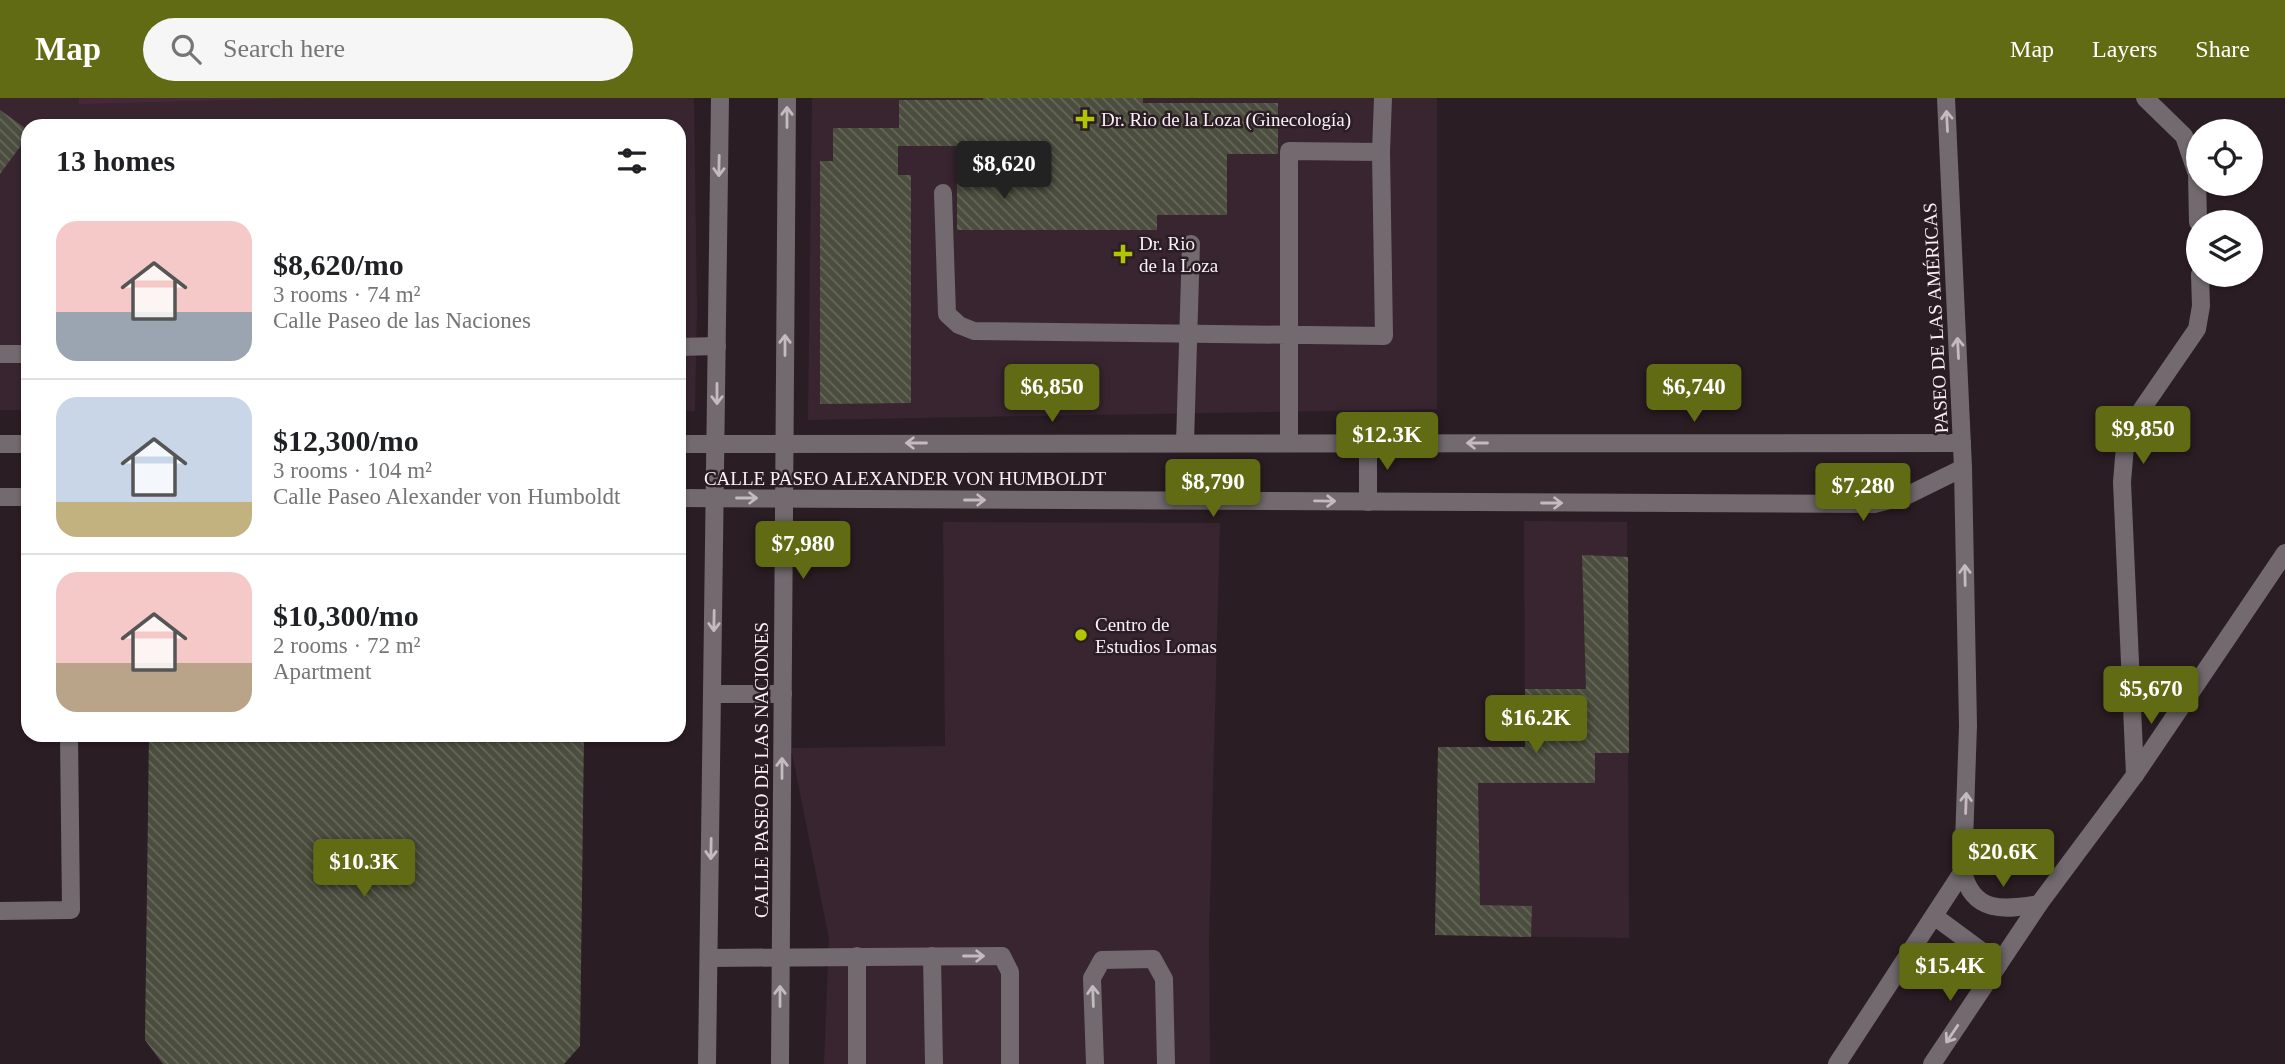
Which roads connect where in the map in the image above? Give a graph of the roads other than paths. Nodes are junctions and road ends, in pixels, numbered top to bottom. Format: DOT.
graph roads {
  1 [pos="720,98"];
  2 [pos="787,98"];
  3 [pos="1383,98"];
  4 [pos="1946,98"];
  5 [pos="2145,98"];
  6 [pos="1381,152"];
  7 [pos="943,193"];
  8 [pos="2198,210"];
  9 [pos="1191,244"];
  10 [pos="2200,287"];
  11 [pos="1187,334"];
  12 [pos="1288,335"];
  13 [pos="717,346"];
  14 [pos="686,347"];
  15 [pos="0,354"];
  16 [pos="21,354"];
  17 [pos="717,443"];
  18 [pos="784,443"];
  19 [pos="1185,443"];
  20 [pos="1289,443"];
  21 [pos="1368,443"];
  22 [pos="1962,443"];
  23 [pos="0,444"];
  24 [pos="21,444"];
  25 [pos="686,444"];
  26 [pos="1963,468"];
  27 [pos="0,497"];
  28 [pos="21,497"];
  29 [pos="686,498"];
  30 [pos="716,498"];
  31 [pos="785,498"];
  32 [pos="1368,502"];
  33 [pos="2285,553"];
  34 [pos="713,694"];
  35 [pos="783,695"];
  36 [pos="69,742"];
  37 [pos="2135,775"];
  38 [pos="1963,871"];
  39 [pos="2039,904"];
  40 [pos="0,911"];
  41 [pos="1934,916"];
  42 [pos="780,956"];
  43 [pos="857,956"];
  44 [pos="932,956"];
  45 [pos="709,958"];
  46 [pos="1999,964"];
  47 [pos="707,1064"];
  48 [pos="780,1064"];
  49 [pos="857,1064"];
  50 [pos="934,1064"];
  51 [pos="1010,1064"];
  52 [pos="1095,1064"];
  53 [pos="1166,1064"];
  54 [pos="1838,1064"];
  55 [pos="1932,1064"];
  1 -- 13 [label="street, one-way"];
  18 -- 2 [label="street, CALLE PASEO DE LAS NACIONES, one-way"];
  3 -- 6 [label="street"];
  22 -- 4 [label="street, PASEO DE LAS AMÉRICAS, one-way"];
  5 -- 8 [label="street"];
  6 -- 12 [label="street"];
  6 -- 12 [label="street"];
  7 -- 11 [label="street"];
  9 -- 11 [label="street"];
  10 -- 37 [label="street"];
  11 -- 12 [label="street"];
  11 -- 19 [label="street"];
  12 -- 20 [label="street"];
  13 -- 14 [label="street"];
  13 -- 17 [label="street, one-way"];
  15 -- 16 [label="street"];
  17 -- 18 [label="street, CALLE PASEO ALEXANDER VON HUMBOLDT"];
  17 -- 25 [label="street, CALLE PASEO ALEXANDER VON HUMBOLDT"];
  17 -- 30 [label="street"];
  19 -- 18 [label="street, CALLE PASEO ALEXANDER VON HUMBOLDT, one-way"];
  18 -- 31 [label="street, CALLE PASEO DE LAS NACIONES"];
  19 -- 20 [label="street, CALLE PASEO ALEXANDER VON HUMBOLDT"];
  20 -- 21 [label="street, CALLE PASEO ALEXANDER VON HUMBOLDT"];
  22 -- 21 [label="street, CALLE PASEO ALEXANDER VON HUMBOLDT, one-way"];
  21 -- 32 [label="street"];
  22 -- 26 [label="street, PASEO DE LAS AMÉRICAS"];
  23 -- 24 [label="street"];
  32 -- 26 [label="street, CALLE PASEO ALEXANDER VON HUMBOLDT, one-way"];
  38 -- 26 [label="street, PASEO DE LAS AMÉRICAS, one-way"];
  27 -- 28 [label="street"];
  29 -- 30 [label="street, CALLE PASEO ALEXANDER VON HUMBOLDT"];
  30 -- 31 [label="street, CALLE PASEO ALEXANDER VON HUMBOLDT, one-way"];
  30 -- 34 [label="street, one-way"];
  31 -- 32 [label="street, CALLE PASEO ALEXANDER VON HUMBOLDT, one-way"];
  31 -- 35 [label="street, CALLE PASEO DE LAS NACIONES"];
  33 -- 37 [label="street"];
  34 -- 35 [label="street"];
  34 -- 45 [label="street, one-way"];
  42 -- 35 [label="street, CALLE PASEO DE LAS NACIONES, one-way"];
  36 -- 40 [label="street"];
  37 -- 39 [label="street"];
  38 -- 39 [label="street"];
  38 -- 41 [label="street"];
  39 -- 46 [label="street"];
  41 -- 46 [label="street"];
  41 -- 54 [label="street"];
  42 -- 43 [label="street"];
  42 -- 45 [label="street"];
  48 -- 42 [label="street, CALLE PASEO DE LAS NACIONES, one-way"];
  43 -- 44 [label="street"];
  43 -- 49 [label="street"];
  44 -- 50 [label="street"];
  44 -- 51 [label="street, one-way"];
  45 -- 47 [label="street"];
  46 -- 55 [label="street, one-way"];
  52 -- 53 [label="street, one-way"];
}
